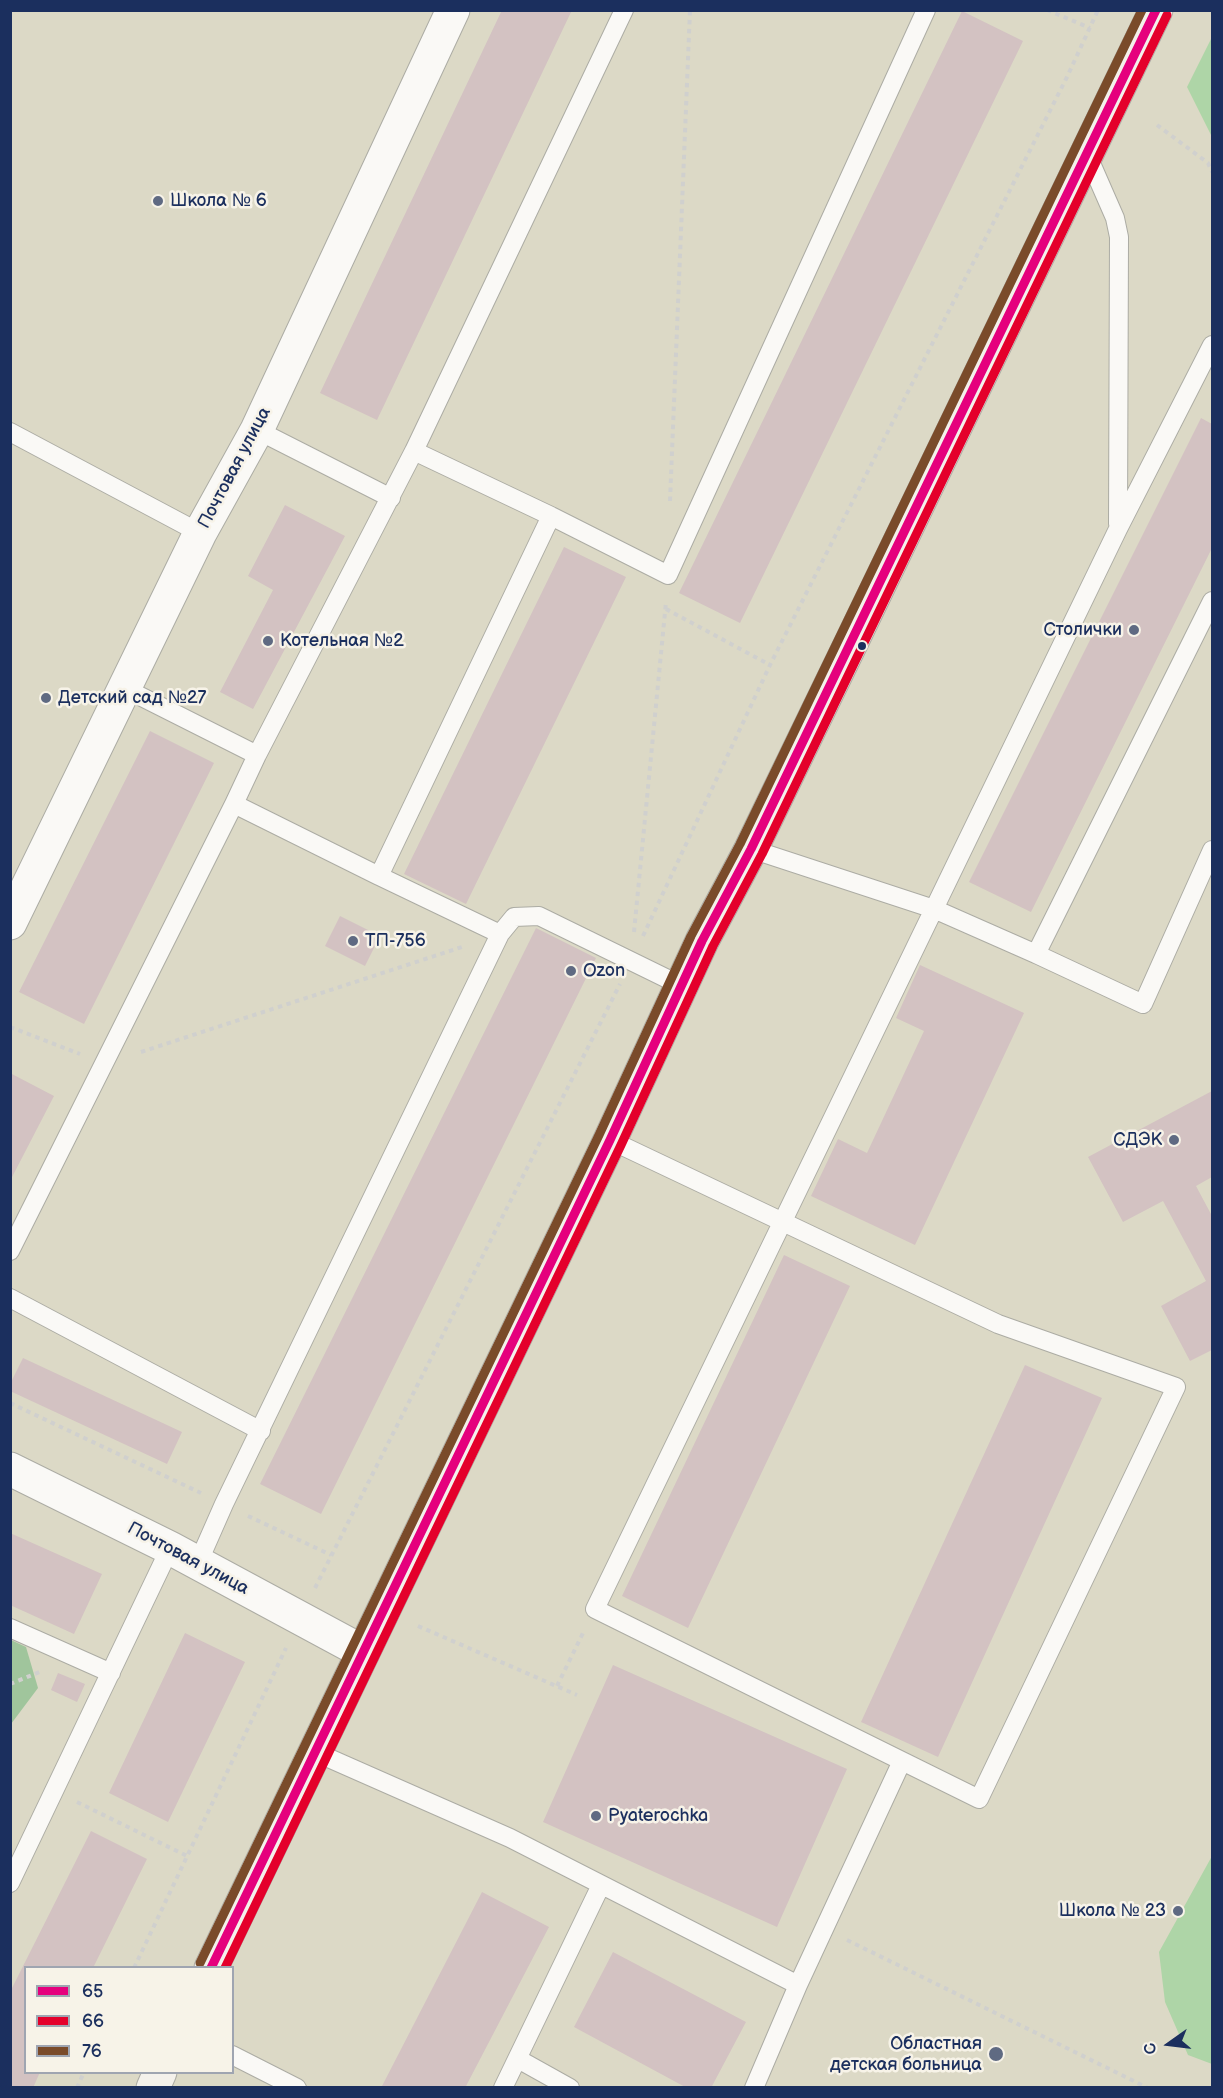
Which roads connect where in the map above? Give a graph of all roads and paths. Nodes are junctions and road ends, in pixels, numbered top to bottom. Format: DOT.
graph roads {
  1 [pos="453,10"];
  2 [pos="624,10"];
  3 [pos="690,10"];
  4 [pos="926,10"];
  5 [pos="1047,10"];
  6 [pos="1098,10"];
  7 [pos="1156,10"];
  8 [pos="1090,28"];
  9 [pos="1157,125"];
  10 [pos="1087,154"];
  11 [pos="1210,163"];
  12 [pos="1212,172"];
  13 [pos="1212,345"];
  14 [pos="257,430"];
  15 [pos="10,432"];
  16 [pos="414,451"];
  17 [pos="391,498"];
  18 [pos="670,504"];
  19 [pos="551,516"];
  20 [pos="1118,529"];
  21 [pos="200,533"];
  22 [pos="668,575"];
  23 [pos="1212,601"];
  24 [pos="666,609"];
  25 [pos="770,664"];
  26 [pos="124,688"];
  27 [pos="257,755"];
  28 [pos="234,804"];
  29 [pos="751,849"];
  30 [pos="1212,850"];
  31 [pos="379,876"];
  32 [pos="934,909"];
  33 [pos="10,923"];
  34 [pos="500,934"];
  35 [pos="1036,954"];
  36 [pos="631,961"];
  37 [pos="682,986"];
  38 [pos="10,1027"];
  39 [pos="104,1064"];
  40 [pos="610,1140"];
  41 [pos="782,1222"];
  42 [pos="10,1251"];
  43 [pos="10,1298"];
  44 [pos="10,1403"];
  45 [pos="261,1431"];
  46 [pos="10,1469"];
  47 [pos="224,1504"];
  48 [pos="332,1555"];
  49 [pos="184,1556"];
  50 [pos="595,1609"];
  51 [pos="300,1618"];
  52 [pos="418,1626"];
  53 [pos="10,1628"];
  54 [pos="363,1652"];
  55 [pos="111,1673"];
  56 [pos="557,1686"];
  57 [pos="577,1695"];
  58 [pos="315,1752"];
  59 [pos="902,1761"];
  60 [pos="54,1791"];
  61 [pos="187,1856"];
  62 [pos="10,1883"];
  63 [pos="601,1885"];
  64 [pos="825,1929"];
  65 [pos="135,1966"];
  66 [pos="212,1966"];
  67 [pos="798,1984"];
  68 [pos="234,2056"];
  69 [pos="518,2059"];
  70 [pos="84,2074"];
  71 [pos="160,2074"];
  72 [pos="77,2088"];
  73 [pos="153,2088"];
  74 [pos="297,2088"];
  75 [pos="503,2088"];
  76 [pos="570,2088"];
  77 [pos="754,2088"];
  78 [pos="1148,2088"];
  1 -- 14 [label="street, Почтовая улица"];
  2 -- 16 [label="lane"];
  3 -- 18 [label="path"];
  4 -- 22 [label="lane"];
  5 -- 8 [label="path"];
  6 -- 8 [label="path"];
  7 -- 10 [label="main road"];
  8 -- 25 [label="path"];
  9 -- 11 [label="path"];
  10 -- 20 [label="lane"];
  10 -- 29 [label="main road"];
  11 -- 12 [label="path"];
  13 -- 20 [label="lane"];
  14 -- 17 [label="lane"];
  14 -- 21 [label="street, Почтовая улица"];
  15 -- 21 [label="lane"];
  16 -- 17 [label="lane"];
  16 -- 19 [label="lane"];
  17 -- 27 [label="lane"];
  19 -- 22 [label="lane"];
  19 -- 31 [label="lane"];
  20 -- 32 [label="lane"];
  21 -- 26 [label="street, Почтовая улица"];
  22 -- 24 [label="path"];
  23 -- 35 [label="lane"];
  24 -- 25 [label="path"];
  24 -- 36 [label="path"];
  25 -- 36 [label="path"];
  26 -- 27 [label="lane"];
  26 -- 33 [label="street, Почтовая улица"];
  27 -- 28 [label="lane"];
  28 -- 31 [label="lane"];
  28 -- 39 [label="lane"];
  29 -- 32 [label="lane"];
  29 -- 37 [label="main road"];
  30 -- 35 [label="lane"];
  31 -- 34 [label="lane"];
  32 -- 35 [label="lane"];
  32 -- 41 [label="lane"];
  34 -- 36 [label="lane"];
  34 -- 39 [label="path"];
  34 -- 45 [label="lane"];
  36 -- 37 [label="lane"];
  36 -- 48 [label="path"];
  37 -- 40 [label="main road"];
  38 -- 39 [label="path"];
  39 -- 42 [label="lane"];
  40 -- 41 [label="lane"];
  40 -- 54 [label="main road"];
  41 -- 50 [label="lane"];
  41 -- 59 [label="lane"];
  43 -- 45 [label="lane"];
  44 -- 47 [label="path"];
  45 -- 47 [label="lane"];
  46 -- 49 [label="street, Почтовая улица"];
  47 -- 48 [label="path"];
  47 -- 49 [label="lane"];
  48 -- 51 [label="path"];
  49 -- 51 [label="street, Почтовая улица"];
  49 -- 55 [label="lane"];
  50 -- 56 [label="path"];
  50 -- 59 [label="lane"];
  51 -- 54 [label="street, Почтовая улица"];
  51 -- 61 [label="path"];
  52 -- 56 [label="path"];
  53 -- 55 [label="lane"];
  54 -- 58 [label="main road"];
  55 -- 60 [label="lane"];
  56 -- 57 [label="path"];
  58 -- 63 [label="lane"];
  58 -- 66 [label="main road"];
  59 -- 64 [label="lane"];
  60 -- 61 [label="path"];
  60 -- 62 [label="lane"];
  61 -- 65 [label="path"];
  63 -- 67 [label="lane"];
  63 -- 69 [label="lane"];
  64 -- 67 [label="lane"];
  64 -- 78 [label="path"];
  67 -- 77 [label="lane"];
  68 -- 74 [label="lane"];
  69 -- 75 [label="lane"];
  69 -- 76 [label="lane"];
  70 -- 72 [label="path"];
  71 -- 73 [label="main road"];
}
